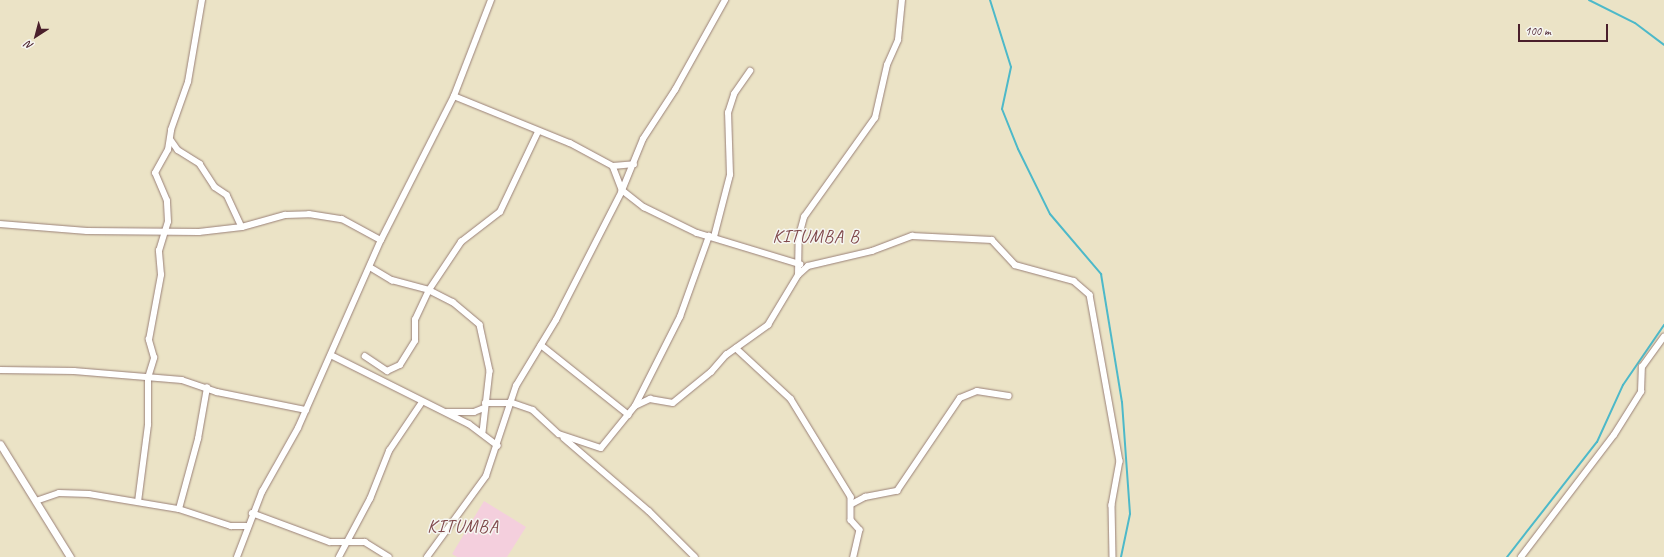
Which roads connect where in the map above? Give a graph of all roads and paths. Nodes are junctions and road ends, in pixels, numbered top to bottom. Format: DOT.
graph roads {
  1 [pos="202,0"];
  2 [pos="491,0"];
  3 [pos="725,0"];
  4 [pos="902,0"];
  5 [pos="750,71"];
  6 [pos="454,96"];
  7 [pos="538,132"];
  8 [pos="171,140"];
  9 [pos="634,164"];
  10 [pos="614,166"];
  11 [pos="622,190"];
  12 [pos="0,224"];
  13 [pos="242,228"];
  14 [pos="166,232"];
  15 [pos="712,236"];
  16 [pos="381,240"];
  17 [pos="799,264"];
  18 [pos="808,266"];
  19 [pos="370,267"];
  20 [pos="798,275"];
  21 [pos="429,290"];
  22 [pos="1664,338"];
  23 [pos="541,345"];
  24 [pos="736,348"];
  25 [pos="333,356"];
  26 [pos="365,356"];
  27 [pos="0,370"];
  28 [pos="148,378"];
  29 [pos="207,388"];
  30 [pos="1009,396"];
  31 [pos="422,402"];
  32 [pos="510,403"];
  33 [pos="484,405"];
  34 [pos="635,406"];
  35 [pos="306,410"];
  36 [pos="442,411"];
  37 [pos="629,416"];
  38 [pos="483,432"];
  39 [pos="559,434"];
  40 [pos="0,444"];
  41 [pos="498,446"];
  42 [pos="36,502"];
  43 [pos="138,502"];
  44 [pos="852,504"];
  45 [pos="179,509"];
  46 [pos="252,513"];
  47 [pos="246,526"];
  48 [pos="348,542"];
  49 [pos="70,557"];
  50 [pos="237,557"];
  51 [pos="340,557"];
  52 [pos="389,557"];
  53 [pos="427,557"];
  54 [pos="695,557"];
  55 [pos="854,557"];
  56 [pos="1113,557"];
  57 [pos="1521,557"];
  1 -- 8 [label="street"];
  2 -- 6 [label="street"];
  3 -- 9 [label="street"];
  4 -- 17 [label="street"];
  5 -- 15 [label="street"];
  6 -- 7 [label="street"];
  6 -- 16 [label="street"];
  7 -- 10 [label="street"];
  7 -- 21 [label="street"];
  8 -- 13 [label="street"];
  8 -- 14 [label="street"];
  9 -- 10 [label="street"];
  9 -- 11 [label="street"];
  10 -- 11 [label="street"];
  11 -- 15 [label="street"];
  11 -- 23 [label="street"];
  12 -- 14 [label="street"];
  13 -- 14 [label="street"];
  13 -- 16 [label="street"];
  14 -- 28 [label="street"];
  15 -- 17 [label="street"];
  15 -- 34 [label="street"];
  16 -- 19 [label="street"];
  17 -- 18 [label="street"];
  17 -- 20 [label="street"];
  18 -- 20 [label="street"];
  18 -- 56 [label="street"];
  19 -- 21 [label="street"];
  19 -- 25 [label="street"];
  20 -- 24 [label="street"];
  21 -- 26 [label="street"];
  21 -- 33 [label="street"];
  22 -- 57 [label="street"];
  23 -- 32 [label="street"];
  23 -- 37 [label="street"];
  24 -- 34 [label="street"];
  24 -- 44 [label="street"];
  25 -- 31 [label="street"];
  25 -- 35 [label="street"];
  27 -- 28 [label="street"];
  28 -- 29 [label="street"];
  28 -- 43 [label="street"];
  29 -- 35 [label="street"];
  29 -- 45 [label="street"];
  30 -- 44 [label="street"];
  31 -- 36 [label="street"];
  31 -- 48 [label="street"];
  32 -- 33 [label="street"];
  32 -- 39 [label="street"];
  32 -- 41 [label="street"];
  33 -- 36 [label="street"];
  33 -- 38 [label="street"];
  34 -- 37 [label="street"];
  35 -- 46 [label="street"];
  36 -- 38 [label="street"];
  37 -- 39 [label="street"];
  38 -- 41 [label="street"];
  39 -- 54 [label="street"];
  40 -- 42 [label="street"];
  41 -- 53 [label="street"];
  42 -- 43 [label="street"];
  42 -- 49 [label="street"];
  43 -- 45 [label="street"];
  44 -- 55 [label="street"];
  45 -- 47 [label="street"];
  46 -- 47 [label="street"];
  46 -- 48 [label="street"];
  47 -- 50 [label="street"];
  48 -- 51 [label="street"];
  48 -- 52 [label="street"];
}
